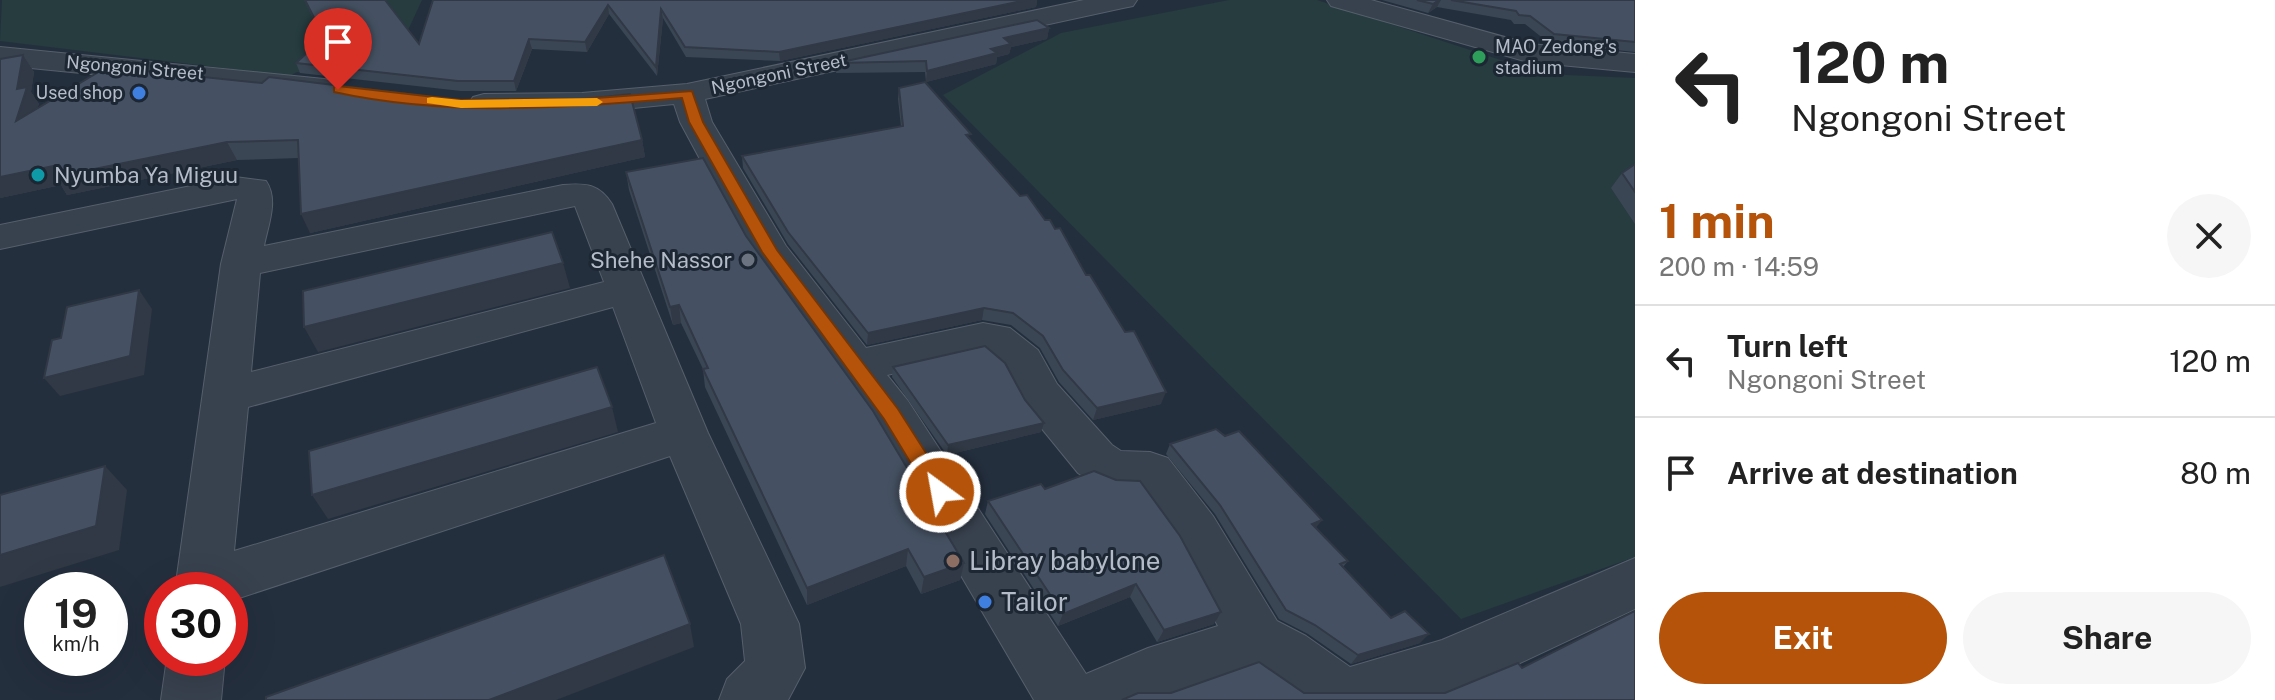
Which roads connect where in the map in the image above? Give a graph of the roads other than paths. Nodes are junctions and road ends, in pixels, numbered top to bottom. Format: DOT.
graph roads {
  1 [pos="1123,0"];
  2 [pos="1341,0"];
  3 [pos="0,56"];
  4 [pos="1635,63"];
  5 [pos="353,91"];
  6 [pos="687,93"];
  7 [pos="461,104"];
  8 [pos="0,237"];
  9 [pos="241,264"];
  10 [pos="629,289"];
  11 [pos="856,366"];
  12 [pos="225,396"];
  13 [pos="684,433"];
  14 [pos="205,572"];
  15 [pos="248,573"];
  16 [pos="1635,582"];
  17 [pos="1256,640"];
  18 [pos="194,676"];
  19 [pos="191,700"];
  20 [pos="749,700"];
  21 [pos="1068,700"];
  22 [pos="1095,700"];
  1 -- 6 [label="street, Ngongoni Street"];
  2 -- 4 [label="street"];
  3 -- 5 [label="street, Ngongoni Street"];
  6 -- 7 [label="street, Ngongoni Street"];
  6 -- 11 [label="street"];
  8 -- 9 [label="street"];
  9 -- 10 [label="street"];
  9 -- 12 [label="street"];
  10 -- 12 [label="street"];
  10 -- 13 [label="street"];
  11 -- 17 [label="street"];
  11 -- 21 [label="street"];
  12 -- 14 [label="street"];
  13 -- 15 [label="street"];
  13 -- 20 [label="street"];
  16 -- 17 [label="street"];
  17 -- 22 [label="street"];
  18 -- 19 [label="street"];
}
